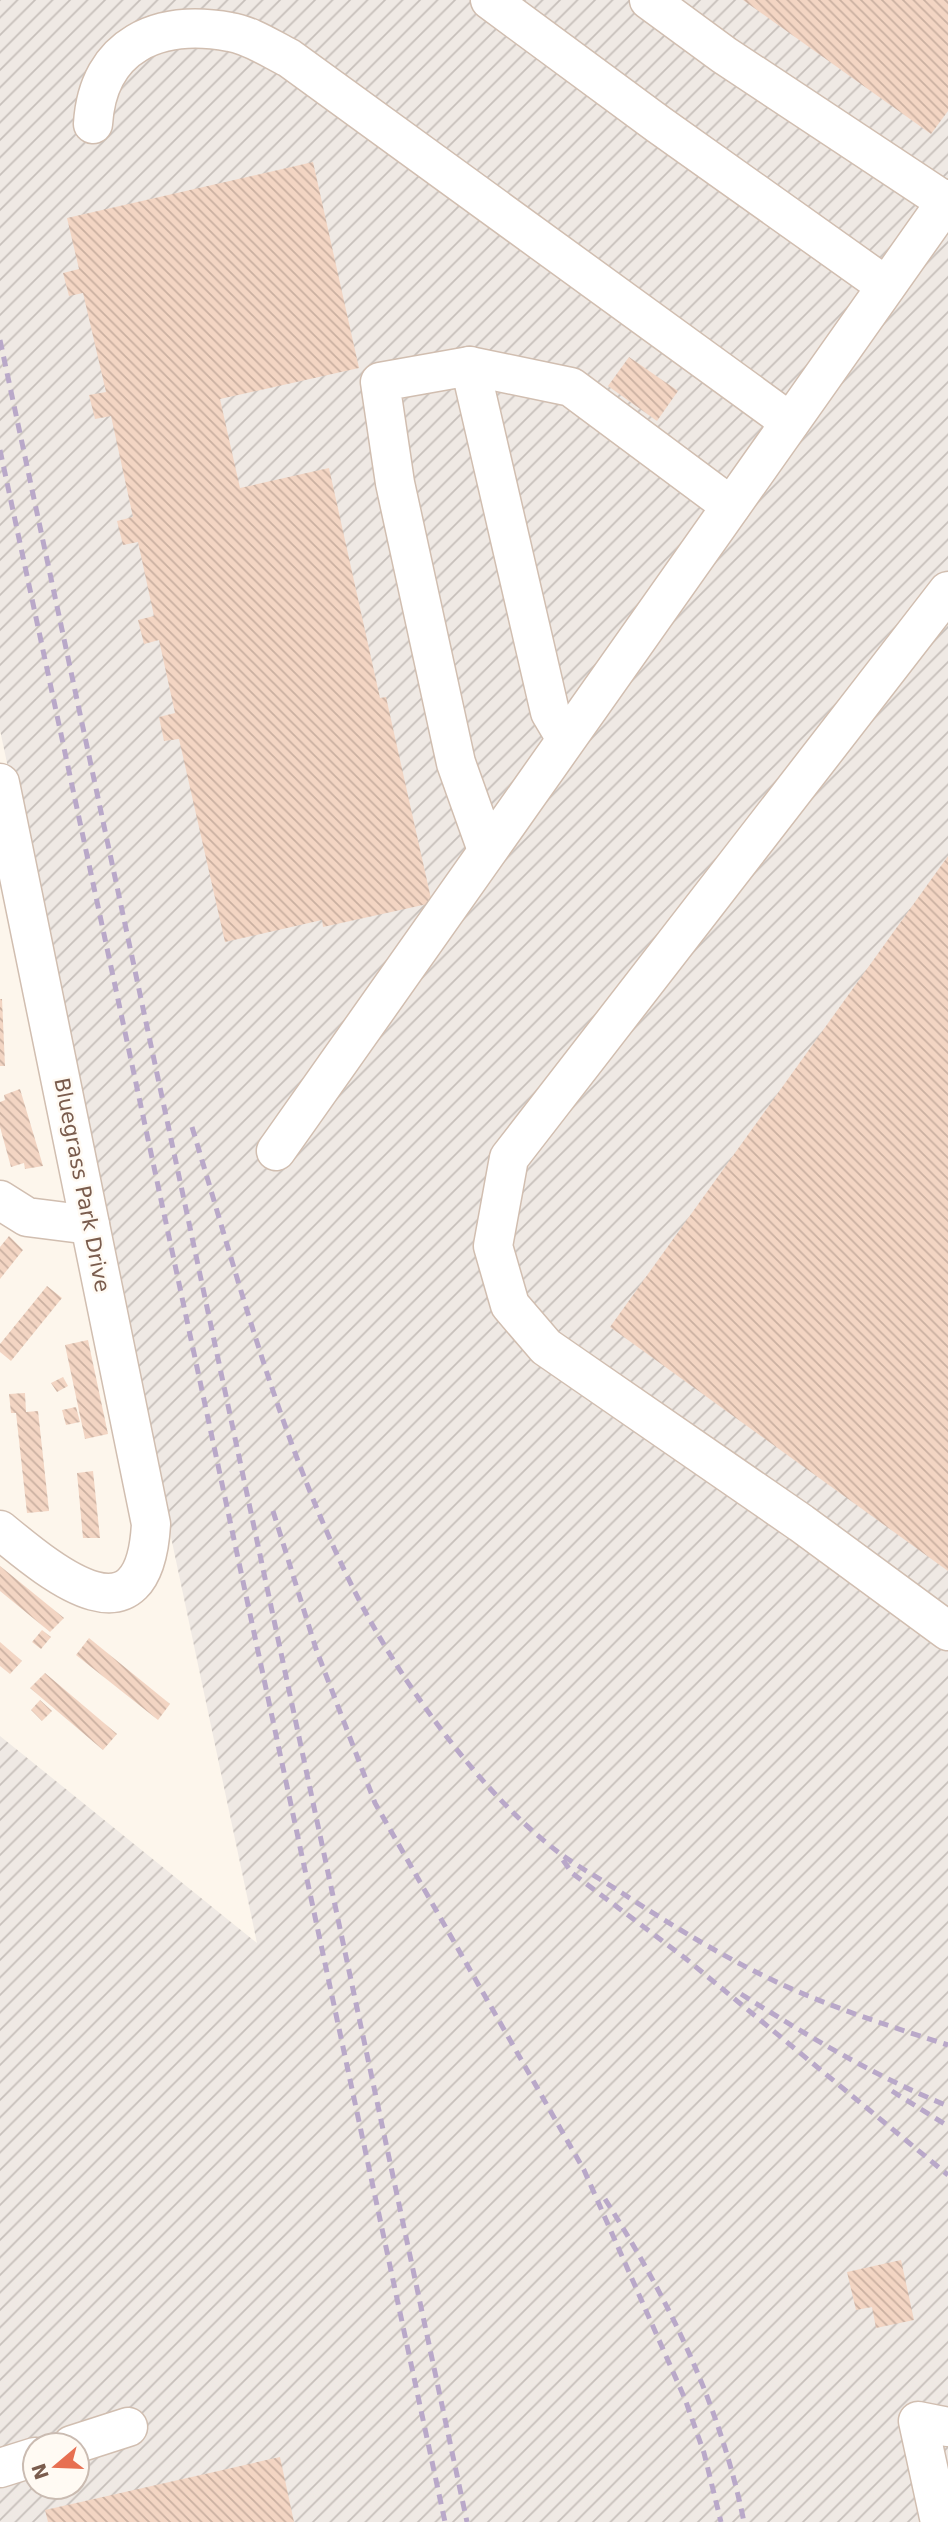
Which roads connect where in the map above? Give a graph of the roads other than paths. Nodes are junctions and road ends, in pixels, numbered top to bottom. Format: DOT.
graph roads {
  1 [pos="490,0"];
  2 [pos="649,0"];
  3 [pos="93,124"];
  4 [pos="947,201"];
  5 [pos="886,286"];
  6 [pos="470,366"];
  7 [pos="790,422"];
  8 [pos="731,506"];
  9 [pos="948,591"];
  10 [pos="566,739"];
  11 [pos="0,783"];
  12 [pos="487,850"];
  13 [pos="14,921"];
  14 [pos="276,1151"];
  15 [pos="0,1200"];
  16 [pos="90,1226"];
  17 [pos="0,1530"];
  18 [pos="948,1630"];
  19 [pos="128,2427"];
  20 [pos="948,2427"];
  21 [pos="91,2439"];
  22 [pos="21,2461"];
  23 [pos="0,2468"];
  24 [pos="940,2522"];
  1 -- 5 [label="street"];
  2 -- 4 [label="street"];
  3 -- 7 [label="street"];
  4 -- 5 [label="street"];
  5 -- 7 [label="street"];
  6 -- 8 [label="street"];
  6 -- 10 [label="street"];
  6 -- 12 [label="street"];
  7 -- 8 [label="street"];
  8 -- 10 [label="street"];
  9 -- 18 [label="street"];
  10 -- 12 [label="street"];
  11 -- 13 [label="street, Bluegrass Park Drive"];
  12 -- 14 [label="street"];
  13 -- 16 [label="street, Bluegrass Park Drive"];
  15 -- 16 [label="street"];
  16 -- 17 [label="street, Bluegrass Park Drive"];
  19 -- 21 [label="street"];
  20 -- 24 [label="street"];
  22 -- 23 [label="street"];
}
